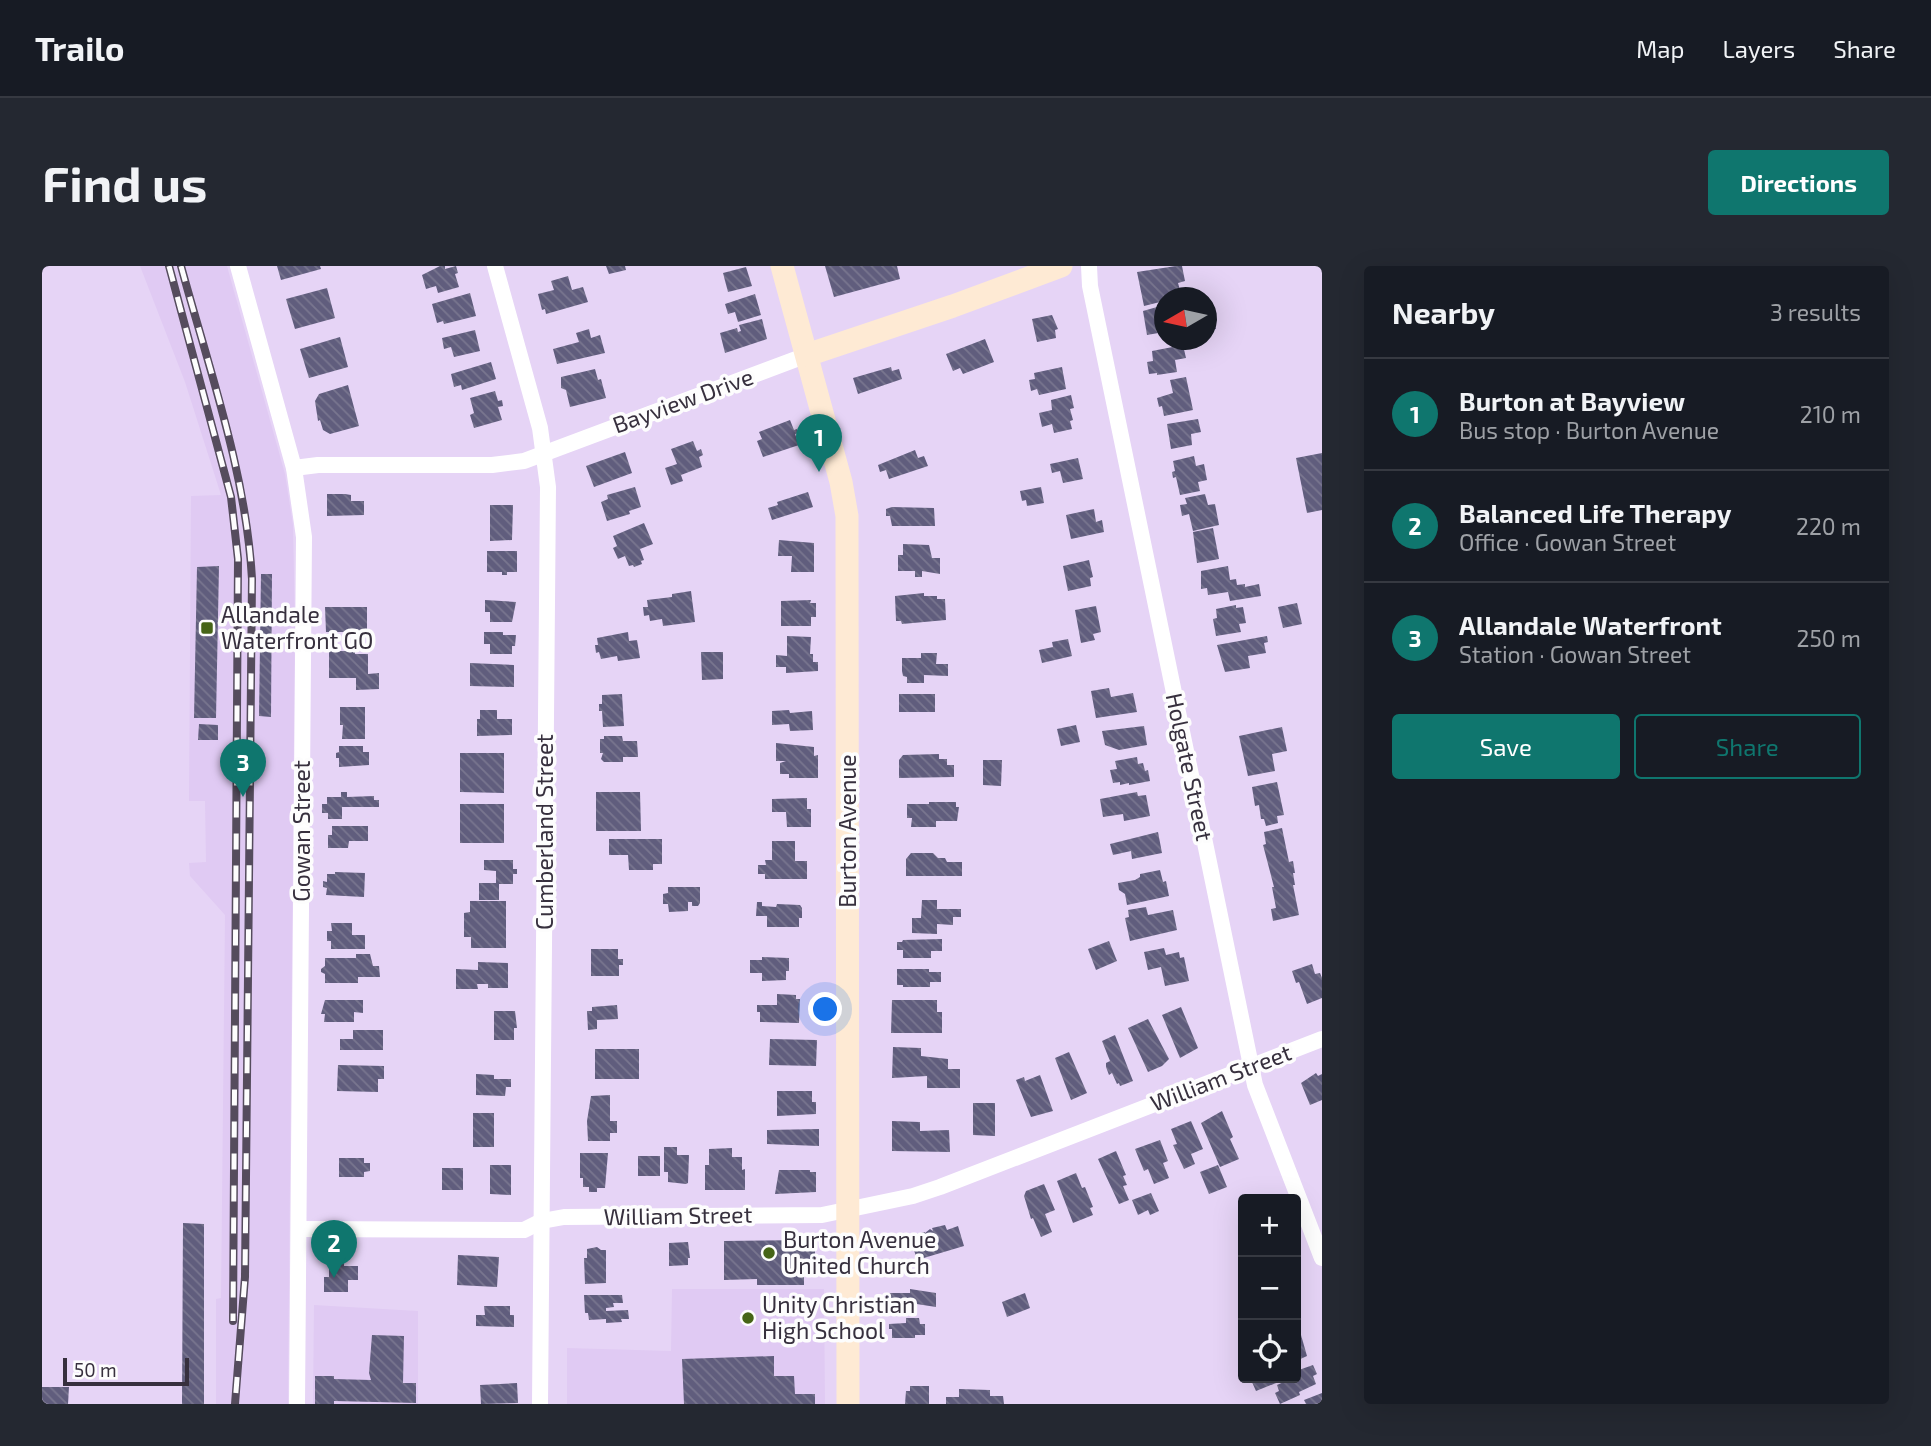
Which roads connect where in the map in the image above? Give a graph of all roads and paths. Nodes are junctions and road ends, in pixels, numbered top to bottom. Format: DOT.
graph roads {
  1 [pos="238,266"];
  2 [pos="495,266"];
  3 [pos="782,266"];
  4 [pos="1061,266"];
  5 [pos="1089,266"];
  6 [pos="807,355"];
  7 [pos="544,453"];
  8 [pos="294,468"];
  9 [pos="1322,1039"];
  10 [pos="1251,1067"];
  11 [pos="848,1210"];
  12 [pos="542,1221"];
  13 [pos="299,1229"];
  14 [pos="1322,1258"];
  15 [pos="297,1404"];
  16 [pos="540,1404"];
  17 [pos="848,1404"];
  1 -- 8 [label="street, Gowan Street"];
  2 -- 7 [label="street, Cumberland Street"];
  3 -- 6 [label="main road, Burton Avenue"];
  4 -- 6 [label="main road, Bayview Drive"];
  5 -- 10 [label="street, Holgate Street"];
  6 -- 7 [label="street, Bayview Drive"];
  6 -- 11 [label="main road, Burton Avenue"];
  7 -- 8 [label="street, Bayview Drive"];
  7 -- 12 [label="street, Cumberland Street"];
  8 -- 13 [label="street, Gowan Street"];
  9 -- 10 [label="street, William Street"];
  10 -- 11 [label="street, William Street"];
  10 -- 14 [label="street, Holgate Street"];
  11 -- 12 [label="street, William Street"];
  11 -- 17 [label="main road, Burton Avenue"];
  12 -- 13 [label="street, William Street"];
  12 -- 16 [label="street, Cumberland Street"];
  13 -- 15 [label="street, Gowan Street"];
}
